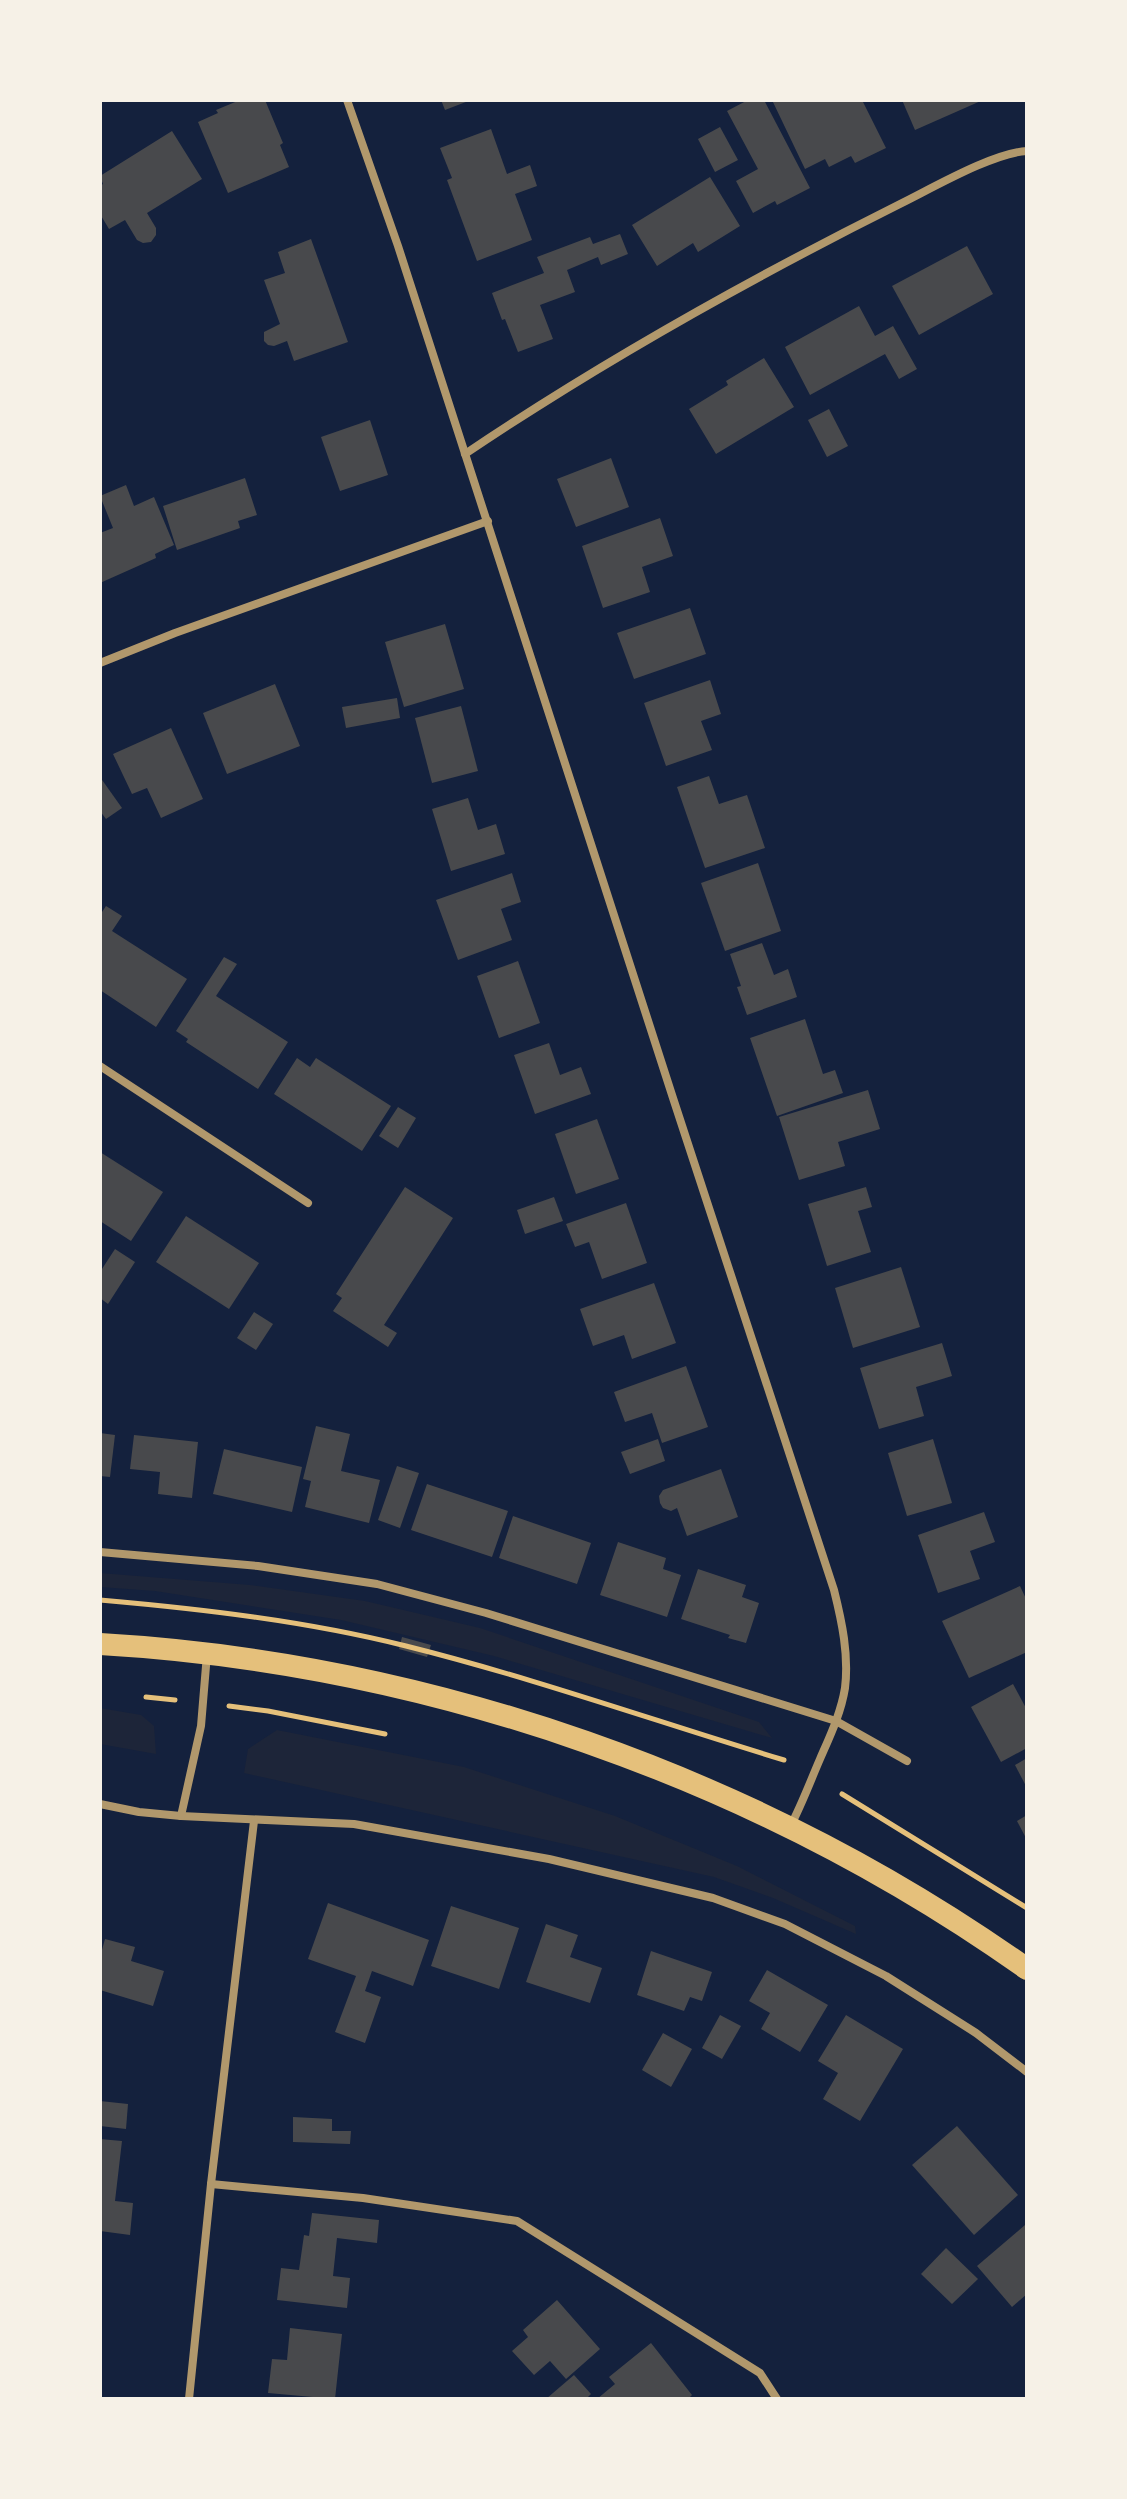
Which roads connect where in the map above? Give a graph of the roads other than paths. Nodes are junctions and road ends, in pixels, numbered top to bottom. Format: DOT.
graph roads {
  1 [pos="347,100"];
  2 [pos="1027,151"];
  3 [pos="465,454"];
  4 [pos="488,521"];
  5 [pos="100,663"];
  6 [pos="100,1066"];
  7 [pos="308,1203"];
  8 [pos="100,1552"];
  9 [pos="100,1644"];
  10 [pos="207,1653"];
  11 [pos="836,1721"];
  12 [pos="907,1761"];
  13 [pos="100,1804"];
  14 [pos="181,1816"];
  15 [pos="254,1821"];
  16 [pos="790,1828"];
  17 [pos="1027,1969"];
  18 [pos="1027,2072"];
  19 [pos="211,2184"];
  20 [pos="189,2399"];
  21 [pos="777,2399"];
  1 -- 3 [label="street"];
  2 -- 3 [label="street"];
  3 -- 4 [label="street"];
  4 -- 5 [label="street"];
  4 -- 11 [label="street"];
  6 -- 7 [label="street"];
  8 -- 11 [label="street"];
  9 -- 10 [label="highway"];
  10 -- 14 [label="street"];
  10 -- 16 [label="highway"];
  11 -- 12 [label="street"];
  11 -- 16 [label="street"];
  13 -- 14 [label="street"];
  14 -- 15 [label="street"];
  15 -- 18 [label="street"];
  15 -- 19 [label="street"];
  16 -- 17 [label="highway"];
  19 -- 20 [label="street"];
  19 -- 21 [label="street"];
}
